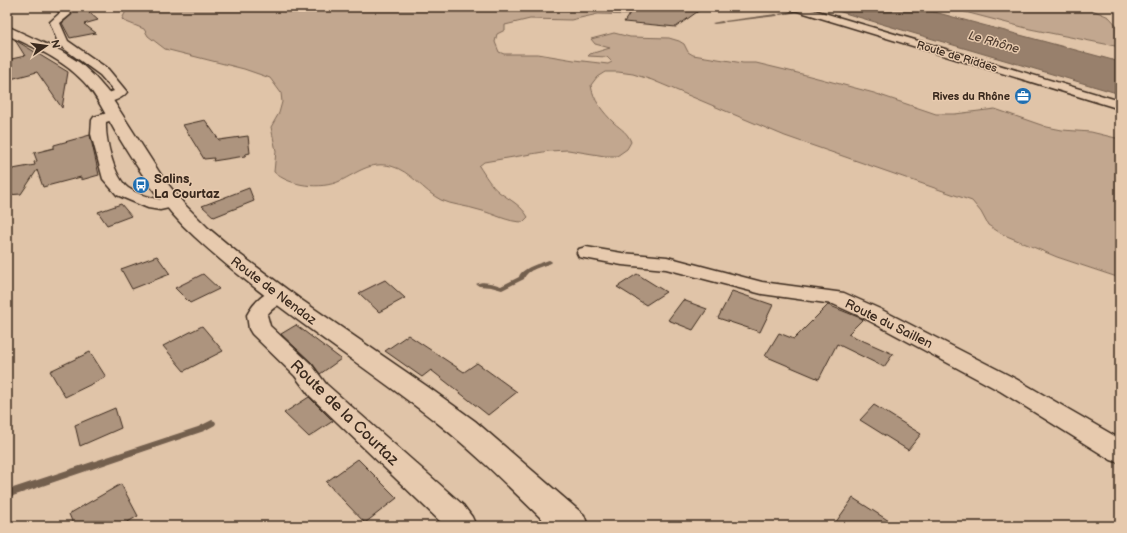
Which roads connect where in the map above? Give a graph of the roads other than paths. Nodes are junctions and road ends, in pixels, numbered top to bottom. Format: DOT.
graph roads {
  1 [pos="60,7"];
  2 [pos="794,7"];
  3 [pos="7,30"];
  4 [pos="1120,105"];
  5 [pos="109,107"];
  6 [pos="172,202"];
  7 [pos="586,253"];
  8 [pos="279,295"];
  9 [pos="1120,452"];
  10 [pos="462,526"];
  11 [pos="572,526"];
  1 -- 5 [label="street"];
  2 -- 4 [label="street, Route de Riddes"];
  3 -- 5 [label="main road, Route de Nendaz"];
  5 -- 6 [label="main road, Route de Nendaz"];
  5 -- 6 [label="street"];
  6 -- 8 [label="main road, Route de Nendaz"];
  7 -- 9 [label="street, Route du Saillen"];
  8 -- 10 [label="street, Route de la Courtaz"];
  8 -- 11 [label="main road, Route de Nendaz"];
}
